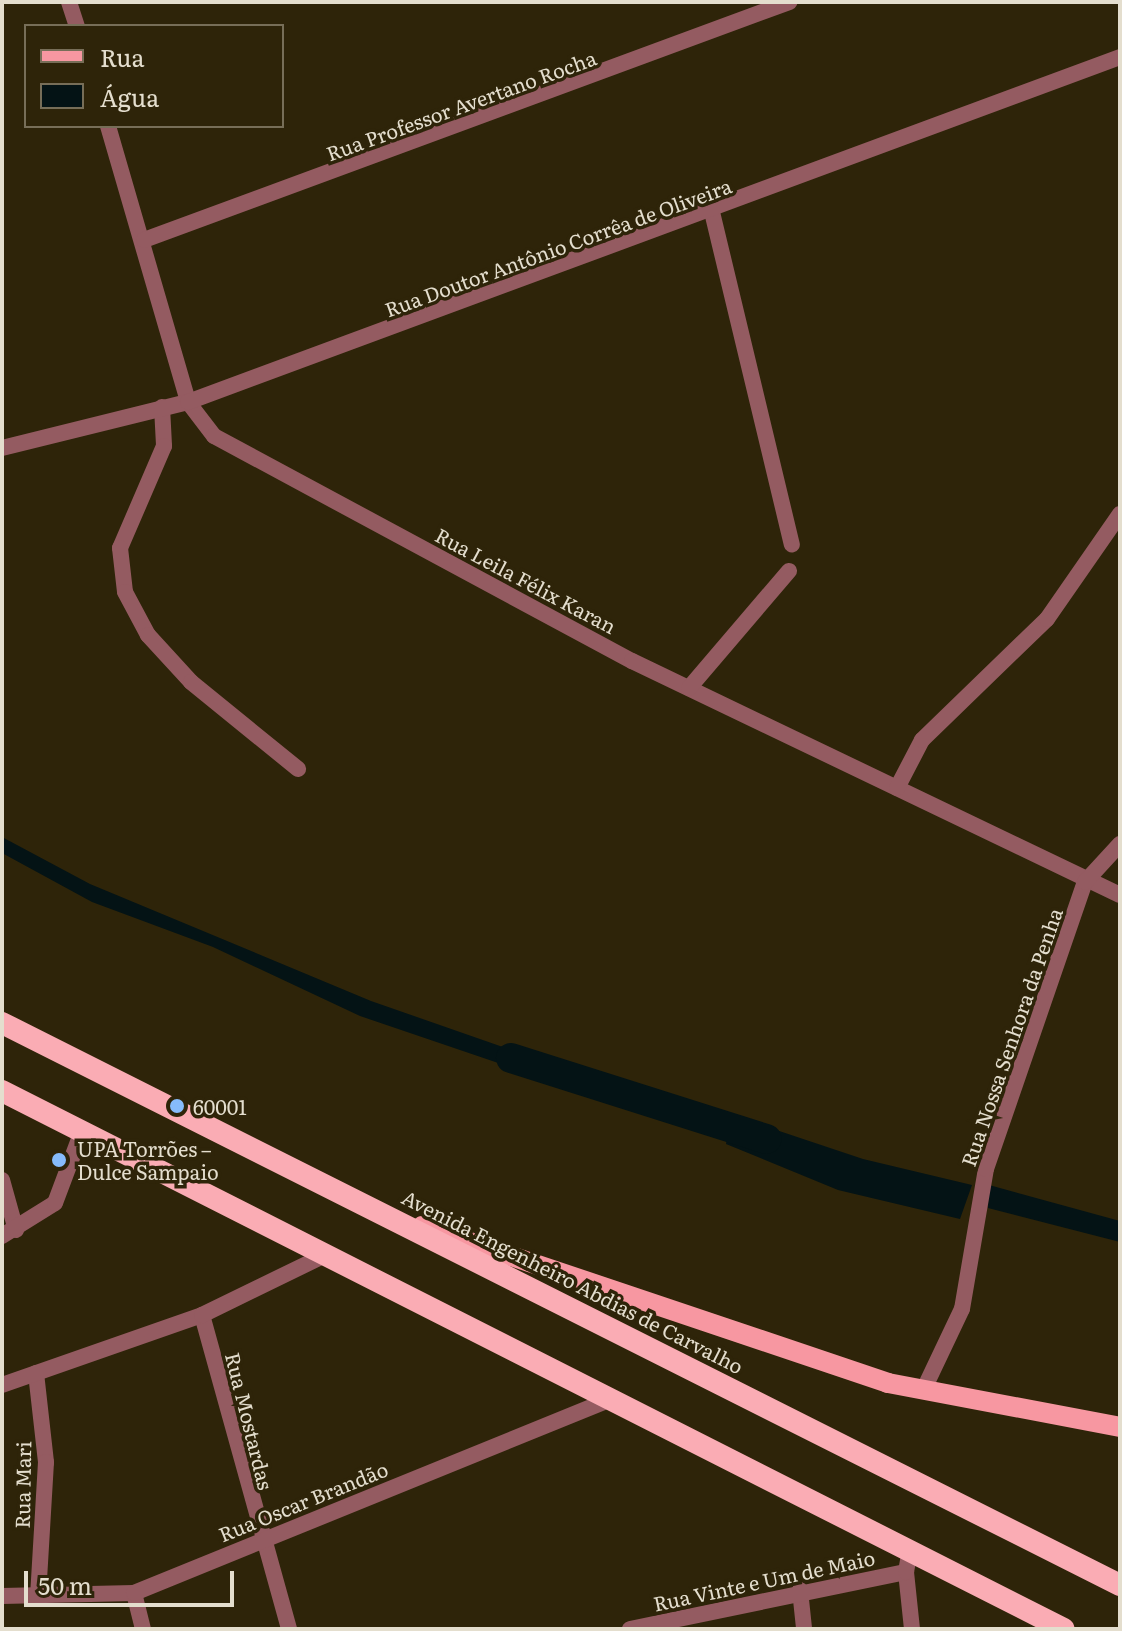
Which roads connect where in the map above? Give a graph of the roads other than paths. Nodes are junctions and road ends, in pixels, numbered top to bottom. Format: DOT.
graph roads {
  1 [pos="69,2"];
  2 [pos="789,2"];
  3 [pos="76,24"];
  4 [pos="1120,57"];
  5 [pos="109,128"];
  6 [pos="712,212"];
  7 [pos="144,240"];
  8 [pos="188,402"];
  9 [pos="162,407"];
  10 [pos="2,448"];
  11 [pos="1120,514"];
  12 [pos="792,544"];
  13 [pos="789,571"];
  14 [pos="689,688"];
  15 [pos="298,769"];
  16 [pos="897,788"];
  17 [pos="1120,844"];
  18 [pos="1085,882"];
  19 [pos="1120,895"];
  20 [pos="2,1023"];
  21 [pos="2,1091"];
  22 [pos="82,1131"];
  23 [pos="2,1180"];
  24 [pos="397,1217"];
  25 [pos="9,1233"];
  26 [pos="327,1254"];
  27 [pos="202,1315"];
  28 [pos="36,1373"];
  29 [pos="2,1385"];
  30 [pos="923,1391"];
  31 [pos="611,1399"];
  32 [pos="1120,1427"];
  33 [pos="260,1540"];
  34 [pos="910,1549"];
  35 [pos="906,1572"];
  36 [pos="1120,1585"];
  37 [pos="800,1590"];
  38 [pos="134,1593"];
  39 [pos="2,1596"];
  40 [pos="38,1598"];
  41 [pos="143,1629"];
  42 [pos="289,1629"];
  43 [pos="630,1629"];
  44 [pos="804,1629"];
  45 [pos="912,1629"];
  46 [pos="1064,1629"];
  1 -- 3 [label="street"];
  2 -- 7 [label="street, Rua Professor Avertano Rocha"];
  4 -- 6 [label="street, Rua Doutor Antônio Corrêa de Oliveira"];
  5 -- 7 [label="street, Rua Leila Félix Karan"];
  6 -- 8 [label="street, Rua Doutor Antônio Corrêa de Oliveira"];
  6 -- 12 [label="street"];
  7 -- 8 [label="street, Rua Leila Félix Karan"];
  8 -- 9 [label="street, Rua Doutor Antônio Corrêa de Oliveira"];
  8 -- 14 [label="street, Rua Leila Félix Karan"];
  9 -- 10 [label="street, Rua Doutor Antônio Corrêa de Oliveira"];
  9 -- 15 [label="street"];
  11 -- 16 [label="street"];
  13 -- 14 [label="street"];
  14 -- 16 [label="street, Rua Leila Félix Karan"];
  16 -- 18 [label="street, Rua Leila Félix Karan"];
  17 -- 18 [label="street, Rua Nossa Senhora da Penha"];
  18 -- 19 [label="street, Rua Leila Félix Karan"];
  18 -- 30 [label="street, Rua Nossa Senhora da Penha"];
  20 -- 24 [label="highway, Avenida Engenheiro Abdias de Carvalho"];
  21 -- 22 [label="highway"];
  22 -- 25 [label="street"];
  22 -- 26 [label="highway"];
  23 -- 25 [label="street"];
  24 -- 30 [label="main road"];
  24 -- 36 [label="highway, Avenida Engenheiro Abdias de Carvalho"];
  26 -- 27 [label="street"];
  26 -- 31 [label="highway"];
  27 -- 28 [label="street"];
  27 -- 33 [label="street, Rua Mostardas"];
  28 -- 29 [label="street"];
  28 -- 40 [label="street, Rua Mari"];
  30 -- 32 [label="main road"];
  31 -- 33 [label="street, Rua Oscar Brandão"];
  31 -- 34 [label="highway"];
  33 -- 38 [label="street, Rua Oscar Brandão"];
  33 -- 42 [label="street, Rua Mostardas"];
  34 -- 35 [label="street, Rua Vinte e Um de Maio"];
  34 -- 46 [label="highway"];
  35 -- 37 [label="street, Rua Vinte e Um de Maio"];
  35 -- 45 [label="street, Rua Vinte e Um de Maio"];
  37 -- 43 [label="street, Rua Vinte e Um de Maio"];
  37 -- 44 [label="street"];
  38 -- 40 [label="street, Rua Oscar Brandão"];
  38 -- 41 [label="street"];
  39 -- 40 [label="street, Rua Oscar Brandão"];
}
